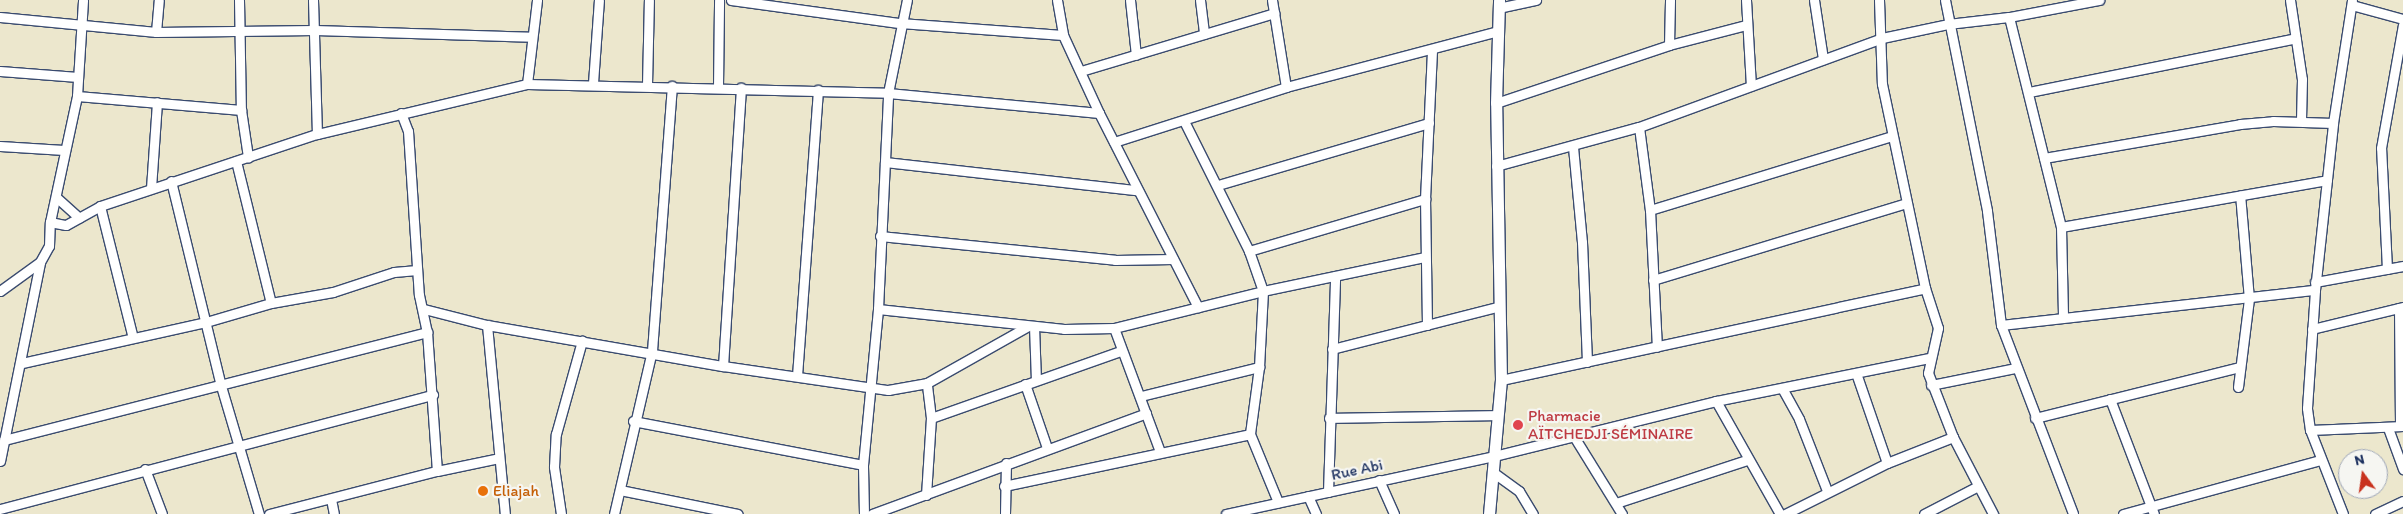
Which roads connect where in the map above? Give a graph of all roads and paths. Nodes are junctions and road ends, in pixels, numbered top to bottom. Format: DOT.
graph roads {
  1 [pos="83,0"];
  2 [pos="159,0"];
  3 [pos="239,0"];
  4 [pos="313,0"];
  5 [pos="537,0"];
  6 [pos="599,0"];
  7 [pos="649,0"];
  8 [pos="719,0"];
  9 [pos="731,0"];
  10 [pos="907,0"];
  11 [pos="1057,0"];
  12 [pos="1130,0"];
  13 [pos="1200,0"];
  14 [pos="1272,0"];
  15 [pos="1536,0"];
  16 [pos="1670,0"];
  17 [pos="1746,0"];
  18 [pos="1814,0"];
  19 [pos="1879,0"];
  20 [pos="1945,0"];
  21 [pos="2099,0"];
  22 [pos="2290,0"];
  23 [pos="2352,2"];
  24 [pos="1499,4"];
  25 [pos="1274,13"];
  26 [pos="0,17"];
  27 [pos="2009,17"];
  28 [pos="2403,19"];
  29 [pos="81,23"];
  30 [pos="900,23"];
  31 [pos="1948,24"];
  32 [pos="1746,25"];
  33 [pos="2403,25"];
  34 [pos="315,30"];
  35 [pos="156,32"];
  36 [pos="241,32"];
  37 [pos="1498,32"];
  38 [pos="1204,34"];
  39 [pos="1063,35"];
  40 [pos="532,37"];
  41 [pos="1882,38"];
  42 [pos="2296,38"];
  43 [pos="1669,45"];
  44 [pos="1432,49"];
  45 [pos="1136,55"];
  46 [pos="1823,59"];
  47 [pos="0,71"];
  48 [pos="1081,71"];
  49 [pos="78,77"];
  50 [pos="593,83"];
  51 [pos="527,84"];
  52 [pos="648,85"];
  53 [pos="672,86"];
  54 [pos="1751,86"];
  55 [pos="718,87"];
  56 [pos="1286,87"];
  57 [pos="741,88"];
  58 [pos="818,90"];
  59 [pos="2029,92"];
  60 [pos="888,93"];
  61 [pos="77,96"];
  62 [pos="157,102"];
  63 [pos="1496,102"];
  64 [pos="241,110"];
  65 [pos="401,113"];
  66 [pos="1099,113"];
  67 [pos="1184,121"];
  68 [pos="2300,121"];
  69 [pos="1429,123"];
  70 [pos="2333,123"];
  71 [pos="1640,127"];
  72 [pos="317,134"];
  73 [pos="1892,136"];
  74 [pos="1114,142"];
  75 [pos="0,146"];
  76 [pos="1573,147"];
  77 [pos="64,150"];
  78 [pos="248,156"];
  79 [pos="2044,158"];
  80 [pos="236,160"];
  81 [pos="885,162"];
  82 [pos="1496,166"];
  83 [pos="2327,180"];
  84 [pos="171,181"];
  85 [pos="1218,186"];
  86 [pos="151,188"];
  87 [pos="1136,190"];
  88 [pos="2240,195"];
  89 [pos="56,197"];
  90 [pos="1424,199"];
  91 [pos="1907,203"];
  92 [pos="100,206"];
  93 [pos="1650,210"];
  94 [pos="78,218"];
  95 [pos="50,222"];
  96 [pos="2061,227"];
  97 [pos="880,236"];
  98 [pos="1249,251"];
  99 [pos="1424,257"];
  100 [pos="1172,259"];
  101 [pos="40,262"];
  102 [pos="2403,266"];
  103 [pos="2387,269"];
  104 [pos="418,270"];
  105 [pos="1335,276"];
  106 [pos="1653,280"];
  107 [pos="2315,286"];
  108 [pos="1925,288"];
  109 [pos="0,291"];
  110 [pos="1262,291"];
  111 [pos="2249,299"];
  112 [pos="271,303"];
  113 [pos="1497,307"];
  114 [pos="424,308"];
  115 [pos="1198,308"];
  116 [pos="2401,308"];
  117 [pos="878,309"];
  118 [pos="2063,316"];
  119 [pos="206,322"];
  120 [pos="1428,324"];
  121 [pos="486,325"];
  122 [pos="2001,325"];
  123 [pos="1031,326"];
  124 [pos="1114,328"];
  125 [pos="2312,328"];
  126 [pos="427,332"];
  127 [pos="133,338"];
  128 [pos="582,341"];
  129 [pos="1657,347"];
  130 [pos="1332,349"];
  131 [pos="2401,349"];
  132 [pos="1120,351"];
  133 [pos="652,352"];
  134 [pos="1930,358"];
  135 [pos="1587,362"];
  136 [pos="22,363"];
  137 [pos="724,366"];
  138 [pos="1259,367"];
  139 [pos="2240,367"];
  140 [pos="2015,368"];
  141 [pos="1856,373"];
  142 [pos="797,376"];
  143 [pos="1036,380"];
  144 [pos="1501,380"];
  145 [pos="927,383"];
  146 [pos="1025,384"];
  147 [pos="222,386"];
  148 [pos="1931,386"];
  149 [pos="2238,387"];
  150 [pos="871,388"];
  151 [pos="1782,388"];
  152 [pos="433,395"];
  153 [pos="1141,396"];
  154 [pos="2110,399"];
  155 [pos="1716,401"];
  156 [pos="1146,413"];
  157 [pos="1498,415"];
  158 [pos="931,418"];
  159 [pos="1329,418"];
  160 [pos="2035,418"];
  161 [pos="633,421"];
  162 [pos="2402,426"];
  163 [pos="2388,428"];
  164 [pos="2310,430"];
  165 [pos="1250,434"];
  166 [pos="1573,435"];
  167 [pos="1953,437"];
  168 [pos="4,440"];
  169 [pos="241,446"];
  170 [pos="1047,448"];
  171 [pos="1160,452"];
  172 [pos="1494,456"];
  173 [pos="499,458"];
  174 [pos="1747,460"];
  175 [pos="2320,460"];
  176 [pos="0,461"];
  177 [pos="1006,463"];
  178 [pos="1887,463"];
  179 [pos="863,465"];
  180 [pos="145,469"];
  181 [pos="2403,469"];
  182 [pos="437,471"];
  183 [pos="1494,472"];
  184 [pos="1379,480"];
  185 [pos="1004,486"];
  186 [pos="1978,486"];
  187 [pos="620,490"];
  188 [pos="1827,491"];
  189 [pos="1328,492"];
  190 [pos="926,495"];
  191 [pos="1308,496"];
  192 [pos="331,499"];
  193 [pos="2403,501"];
  194 [pos="1278,502"];
  195 [pos="1616,503"];
  196 [pos="0,509"];
  197 [pos="2154,510"];
  198 [pos="1236,513"];
  199 [pos="162,514"];
  200 [pos="259,514"];
  201 [pos="269,514"];
  202 [pos="334,514"];
  203 [pos="505,514"];
  204 [pos="561,514"];
  205 [pos="614,514"];
  206 [pos="738,514"];
  207 [pos="864,514"];
  208 [pos="872,514"];
  209 [pos="1005,514"];
  210 [pos="1226,514"];
  211 [pos="1316,514"];
  212 [pos="1394,514"];
  213 [pos="1489,514"];
  214 [pos="1534,514"];
  215 [pos="1622,514"];
  216 [pos="1780,514"];
  217 [pos="1785,514"];
  218 [pos="1924,514"];
  219 [pos="1993,514"];
  220 [pos="2073,514"];
  221 [pos="2123,514"];
  222 [pos="2342,514"];
  223 [pos="2375,514"];
  1 -- 29 [label="street"];
  2 -- 35 [label="street"];
  3 -- 36 [label="street"];
  4 -- 34 [label="street"];
  5 -- 40 [label="street"];
  6 -- 50 [label="street"];
  7 -- 52 [label="street"];
  8 -- 55 [label="street"];
  9 -- 30 [label="street"];
  10 -- 30 [label="street"];
  11 -- 39 [label="street"];
  12 -- 45 [label="street"];
  13 -- 38 [label="street"];
  14 -- 25 [label="street"];
  15 -- 24 [label="street"];
  16 -- 43 [label="street"];
  17 -- 32 [label="street"];
  18 -- 46 [label="street"];
  19 -- 41 [label="street"];
  20 -- 31 [label="street"];
  21 -- 27 [label="street"];
  22 -- 42 [label="street"];
  23 -- 28 [label="street"];
  23 -- 70 [label="street"];
  24 -- 37 [label="street"];
  25 -- 38 [label="street"];
  25 -- 56 [label="street"];
  26 -- 29 [label="street"];
  27 -- 31 [label="street"];
  27 -- 59 [label="street"];
  29 -- 35 [label="street"];
  29 -- 49 [label="street"];
  30 -- 39 [label="street"];
  30 -- 60 [label="street"];
  31 -- 41 [label="street"];
  31 -- 122 [label="street"];
  32 -- 43 [label="street"];
  32 -- 54 [label="street"];
  33 -- 103 [label="street"];
  34 -- 36 [label="street"];
  34 -- 40 [label="street"];
  34 -- 72 [label="street"];
  35 -- 36 [label="street"];
  36 -- 64 [label="street"];
  37 -- 44 [label="street"];
  37 -- 63 [label="street"];
  38 -- 45 [label="street"];
  39 -- 48 [label="street"];
  40 -- 51 [label="street"];
  41 -- 46 [label="street"];
  41 -- 73 [label="street"];
  42 -- 59 [label="street"];
  42 -- 68 [label="street"];
  43 -- 63 [label="street"];
  44 -- 56 [label="street"];
  44 -- 69 [label="street"];
  45 -- 48 [label="street"];
  46 -- 54 [label="street"];
  47 -- 49 [label="street"];
  48 -- 66 [label="street"];
  49 -- 61 [label="street"];
  50 -- 51 [label="street"];
  50 -- 52 [label="street"];
  51 -- 65 [label="street"];
  52 -- 53 [label="street"];
  53 -- 55 [label="street"];
  53 -- 133 [label="street"];
  54 -- 71 [label="street"];
  55 -- 57 [label="street"];
  56 -- 67 [label="street"];
  57 -- 58 [label="street"];
  57 -- 137 [label="street"];
  58 -- 60 [label="street"];
  58 -- 142 [label="street"];
  59 -- 79 [label="street"];
  60 -- 66 [label="street"];
  60 -- 81 [label="street"];
  61 -- 62 [label="street"];
  61 -- 77 [label="street"];
  62 -- 64 [label="street"];
  62 -- 86 [label="street"];
  63 -- 82 [label="street"];
  64 -- 78 [label="street"];
  65 -- 72 [label="street"];
  65 -- 104 [label="street"];
  66 -- 74 [label="street"];
  67 -- 74 [label="street"];
  67 -- 85 [label="street"];
  68 -- 70 [label="street"];
  68 -- 79 [label="street"];
  69 -- 85 [label="street"];
  69 -- 90 [label="street"];
  70 -- 83 [label="street"];
  71 -- 76 [label="street"];
  71 -- 93 [label="street"];
  72 -- 78 [label="street"];
  73 -- 91 [label="street"];
  73 -- 93 [label="street"];
  74 -- 87 [label="street"];
  75 -- 77 [label="street"];
  76 -- 82 [label="street"];
  76 -- 135 [label="street"];
  77 -- 89 [label="street"];
  78 -- 80 [label="street"];
  79 -- 96 [label="street"];
  80 -- 84 [label="street"];
  80 -- 112 [label="street"];
  81 -- 87 [label="street"];
  81 -- 97 [label="street"];
  82 -- 113 [label="street"];
  83 -- 88 [label="street"];
  83 -- 107 [label="street"];
  84 -- 86 [label="street"];
  84 -- 119 [label="street"];
  85 -- 98 [label="street"];
  86 -- 92 [label="street"];
  87 -- 100 [label="street"];
  88 -- 96 [label="street"];
  88 -- 111 [label="street"];
  89 -- 94 [label="street"];
  89 -- 95 [label="street"];
  90 -- 98 [label="street"];
  90 -- 99 [label="street"];
  91 -- 106 [label="street"];
  91 -- 108 [label="street"];
  92 -- 94 [label="street"];
  92 -- 127 [label="street"];
  93 -- 106 [label="street"];
  94 -- 95 [label="street"];
  95 -- 101 [label="street"];
  96 -- 118 [label="street"];
  97 -- 100 [label="street"];
  97 -- 117 [label="street"];
  98 -- 110 [label="street"];
  99 -- 105 [label="street"];
  99 -- 120 [label="street"];
  100 -- 115 [label="street"];
  101 -- 109 [label="street"];
  101 -- 136 [label="street"];
  102 -- 103 [label="street"];
  103 -- 107 [label="street"];
  104 -- 112 [label="street"];
  104 -- 114 [label="street"];
  105 -- 110 [label="street"];
  105 -- 130 [label="street"];
  106 -- 129 [label="street"];
  107 -- 111 [label="street"];
  107 -- 125 [label="street"];
  108 -- 129 [label="street"];
  108 -- 134 [label="street"];
  110 -- 115 [label="street"];
  110 -- 138 [label="street"];
  111 -- 118 [label="street"];
  111 -- 139 [label="street"];
  112 -- 119 [label="street"];
  113 -- 120 [label="street"];
  113 -- 144 [label="street"];
  114 -- 121 [label="street"];
  114 -- 126 [label="street"];
  115 -- 124 [label="street"];
  116 -- 125 [label="street"];
  116 -- 131 [label="street"];
  117 -- 123 [label="street"];
  117 -- 150 [label="street"];
  118 -- 122 [label="street"];
  119 -- 127 [label="street"];
  119 -- 147 [label="street"];
  120 -- 130 [label="street"];
  121 -- 128 [label="street"];
  121 -- 173 [label="street"];
  122 -- 140 [label="street"];
  123 -- 124 [label="street"];
  123 -- 143 [label="street"];
  123 -- 145 [label="street"];
  124 -- 132 [label="street"];
  125 -- 164 [label="street"];
  126 -- 147 [label="street"];
  126 -- 152 [label="street"];
  127 -- 136 [label="street"];
  128 -- 133 [label="street"];
  128 -- 204 [label="street"];
  129 -- 135 [label="street"];
  130 -- 159 [label="street"];
  131 -- 162 [label="street"];
  132 -- 143 [label="street"];
  132 -- 153 [label="street"];
  133 -- 137 [label="street"];
  133 -- 161 [label="street"];
  134 -- 141 [label="street, Rue Abi"];
  134 -- 148 [label="street"];
  135 -- 144 [label="street"];
  136 -- 168 [label="street"];
  137 -- 142 [label="street"];
  138 -- 153 [label="street"];
  138 -- 165 [label="street"];
  139 -- 149 [label="street"];
  139 -- 154 [label="street"];
  140 -- 148 [label="street"];
  140 -- 160 [label="street"];
  141 -- 151 [label="street, Rue Abi"];
  141 -- 178 [label="street"];
  142 -- 150 [label="street"];
  143 -- 146 [label="street"];
  144 -- 157 [label="street"];
  145 -- 150 [label="street"];
  145 -- 158 [label="street"];
  146 -- 158 [label="street"];
  146 -- 170 [label="street"];
  147 -- 168 [label="street"];
  147 -- 169 [label="street"];
  148 -- 167 [label="street"];
  150 -- 179 [label="street"];
  151 -- 155 [label="street, Rue Abi"];
  151 -- 188 [label="street"];
  152 -- 169 [label="street"];
  152 -- 182 [label="street"];
  153 -- 156 [label="street"];
  154 -- 160 [label="street"];
  154 -- 197 [label="street"];
  155 -- 166 [label="street, Rue Abi"];
  155 -- 174 [label="street"];
  156 -- 170 [label="street"];
  156 -- 171 [label="street"];
  157 -- 159 [label="street"];
  157 -- 172 [label="street"];
  158 -- 190 [label="street"];
  159 -- 189 [label="street"];
  160 -- 220 [label="street"];
  161 -- 179 [label="street"];
  161 -- 187 [label="street"];
  162 -- 163 [label="street"];
  163 -- 164 [label="street"];
  163 -- 181 [label="street"];
  164 -- 175 [label="street"];
  165 -- 171 [label="street"];
  165 -- 194 [label="street"];
  166 -- 172 [label="street, Rue Abi"];
  166 -- 195 [label="street"];
  167 -- 178 [label="street"];
  167 -- 186 [label="street"];
  168 -- 176 [label="street"];
  169 -- 180 [label="street"];
  169 -- 200 [label="street"];
  170 -- 177 [label="street"];
  171 -- 185 [label="street"];
  172 -- 183 [label="street"];
  172 -- 184 [label="street, Rue Abi"];
  173 -- 182 [label="street"];
  173 -- 203 [label="street"];
  174 -- 195 [label="street"];
  174 -- 216 [label="street"];
  175 -- 197 [label="street"];
  175 -- 222 [label="street"];
  177 -- 185 [label="street"];
  177 -- 190 [label="street"];
  178 -- 188 [label="street"];
  179 -- 207 [label="street"];
  180 -- 196 [label="street"];
  180 -- 199 [label="street"];
  182 -- 192 [label="street"];
  183 -- 213 [label="street"];
  183 -- 214 [label="street"];
  184 -- 189 [label="street, Rue Abi"];
  184 -- 212 [label="street"];
  185 -- 209 [label="street"];
  186 -- 218 [label="street"];
  186 -- 219 [label="street"];
  187 -- 205 [label="street"];
  187 -- 206 [label="street"];
  188 -- 217 [label="street"];
  189 -- 191 [label="street, Rue Abi"];
  190 -- 208 [label="street"];
  191 -- 194 [label="street, Rue Abi"];
  191 -- 211 [label="street"];
  192 -- 201 [label="street"];
  192 -- 202 [label="street"];
  193 -- 223 [label="street"];
  194 -- 198 [label="street, Rue Abi"];
  195 -- 215 [label="street"];
  197 -- 221 [label="street"];
  198 -- 210 [label="street, Rue Abi"];
}
